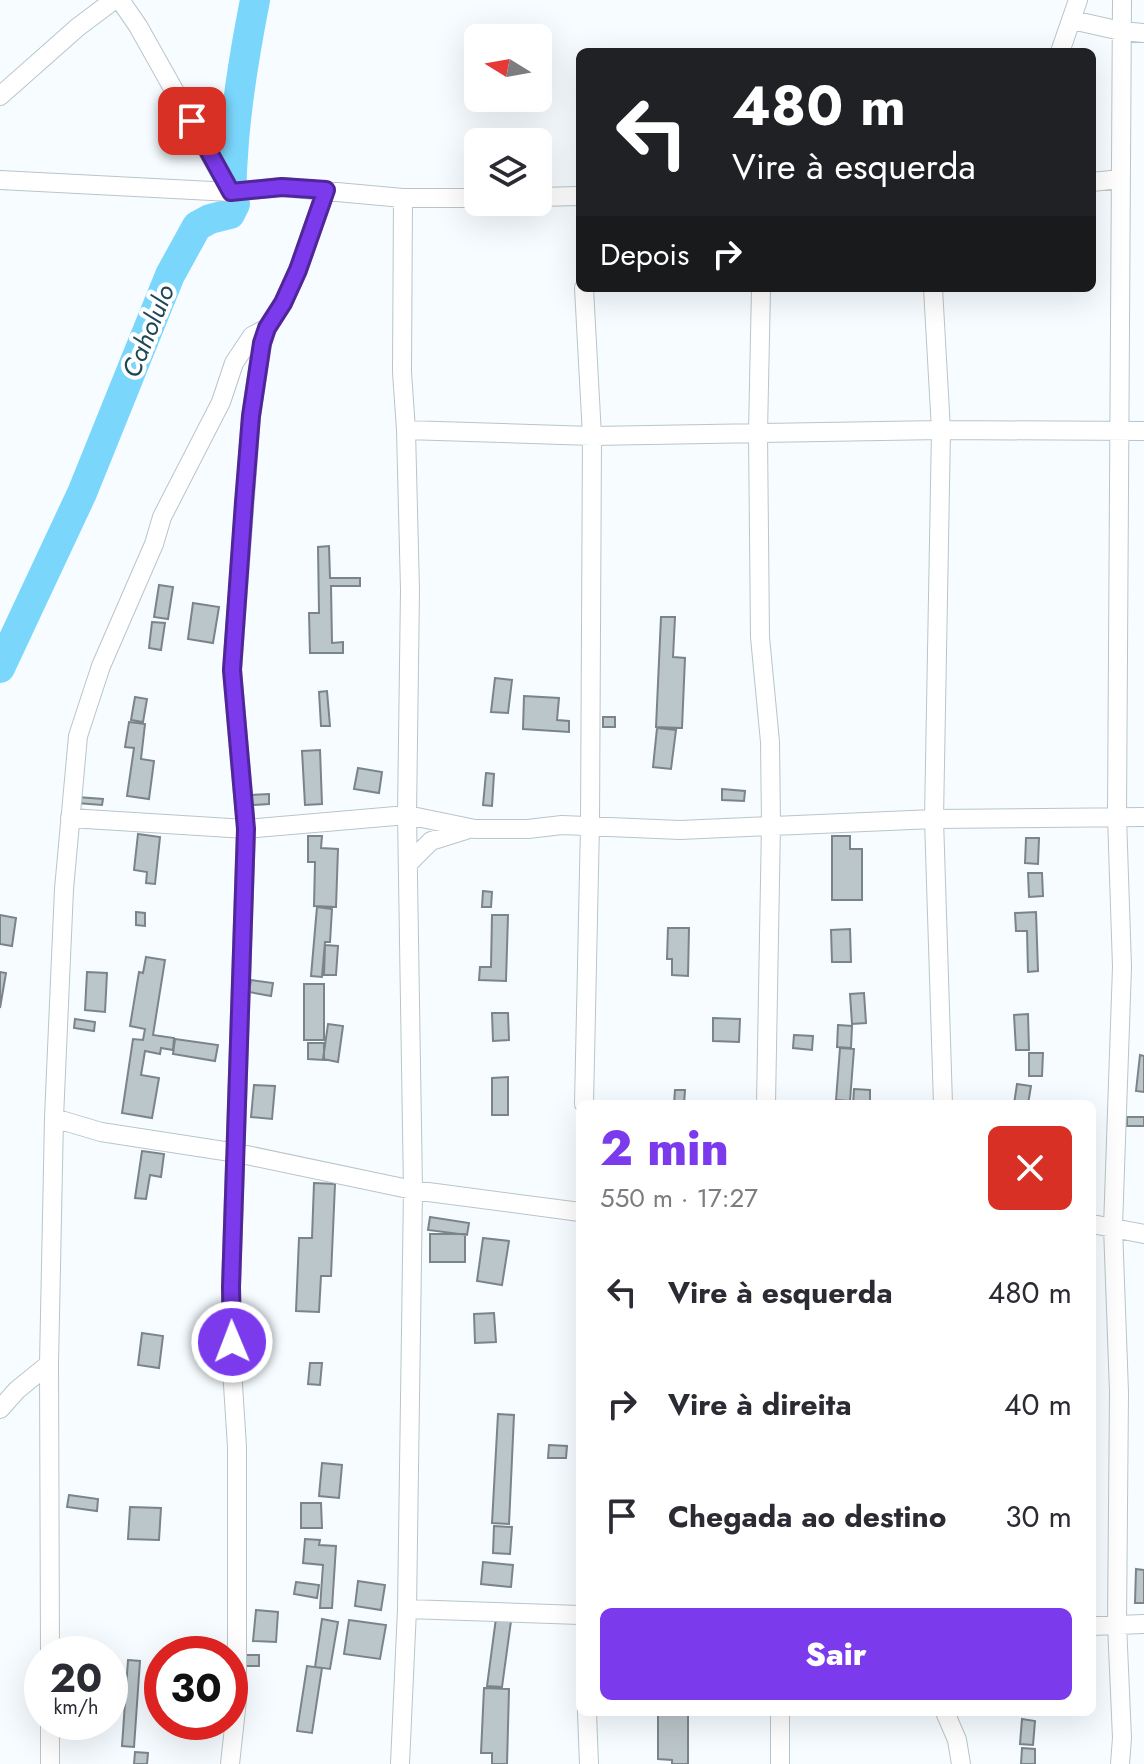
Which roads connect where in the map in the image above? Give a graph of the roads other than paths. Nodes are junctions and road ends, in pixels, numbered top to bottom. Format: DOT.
graph roads {
  1 [pos="117,0"];
  2 [pos="1078,0"];
  3 [pos="1122,0"];
  4 [pos="1072,20"];
  5 [pos="1121,31"];
  6 [pos="1144,33"];
  7 [pos="1062,48"];
  8 [pos="0,96"];
  9 [pos="1120,179"];
  10 [pos="0,180"];
  11 [pos="1096,182"];
  12 [pos="326,190"];
  13 [pos="231,192"];
  14 [pos="576,196"];
  15 [pos="552,197"];
  16 [pos="403,198"];
  17 [pos="464,198"];
  18 [pos="584,292"];
  19 [pos="761,292"];
  20 [pos="933,292"];
  21 [pos="267,328"];
  22 [pos="406,430"];
  23 [pos="941,430"];
  24 [pos="1117,431"];
  25 [pos="1144,431"];
  26 [pos="758,433"];
  27 [pos="592,436"];
  28 [pos="407,815"];
  29 [pos="1117,816"];
  30 [pos="1144,817"];
  31 [pos="70,818"];
  32 [pos="934,819"];
  33 [pos="771,824"];
  34 [pos="590,825"];
  35 [pos="246,829"];
  36 [pos="475,829"];
  37 [pos="408,864"];
  38 [pos="584,1100"];
  39 [pos="766,1100"];
  40 [pos="943,1100"];
  41 [pos="54,1118"];
  42 [pos="237,1153"];
  43 [pos="413,1190"];
  44 [pos="576,1211"];
  45 [pos="1096,1225"];
  46 [pos="1113,1227"];
  47 [pos="1144,1234"];
  48 [pos="49,1364"];
  49 [pos="0,1409"];
  50 [pos="407,1609"];
  51 [pos="576,1615"];
  52 [pos="1117,1624"];
  53 [pos="1144,1624"];
  54 [pos="1096,1626"];
  55 [pos="50,1636"];
  56 [pos="587,1716"];
  57 [pos="780,1716"];
  58 [pos="947,1716"];
  59 [pos="50,1740"];
  60 [pos="50,1764"];
  61 [pos="230,1764"];
  62 [pos="400,1764"];
  63 [pos="589,1764"];
  64 [pos="780,1764"];
  65 [pos="961,1764"];
  66 [pos="1120,1764"];
  1 -- 8 [label="street"];
  1 -- 13 [label="street"];
  2 -- 4 [label="street"];
  3 -- 5 [label="street"];
  4 -- 5 [label="street"];
  4 -- 7 [label="street"];
  5 -- 6 [label="street"];
  5 -- 9 [label="street"];
  9 -- 11 [label="street"];
  9 -- 24 [label="street"];
  10 -- 13 [label="street"];
  12 -- 13 [label="street"];
  12 -- 16 [label="street"];
  12 -- 21 [label="street"];
  14 -- 15 [label="street"];
  16 -- 17 [label="street"];
  16 -- 22 [label="street"];
  18 -- 27 [label="street"];
  19 -- 26 [label="street"];
  20 -- 23 [label="street"];
  21 -- 31 [label="street"];
  21 -- 35 [label="street"];
  22 -- 27 [label="street"];
  22 -- 28 [label="street"];
  23 -- 24 [label="street"];
  23 -- 26 [label="street"];
  23 -- 32 [label="street"];
  24 -- 25 [label="street"];
  24 -- 29 [label="street"];
  26 -- 27 [label="street"];
  26 -- 33 [label="street"];
  27 -- 34 [label="street"];
  28 -- 35 [label="street"];
  28 -- 36 [label="street"];
  28 -- 37 [label="street"];
  29 -- 30 [label="street"];
  29 -- 32 [label="street"];
  29 -- 46 [label="street"];
  31 -- 35 [label="street"];
  31 -- 41 [label="street"];
  32 -- 33 [label="street"];
  32 -- 40 [label="street"];
  33 -- 34 [label="street"];
  33 -- 39 [label="street"];
  34 -- 36 [label="street"];
  34 -- 38 [label="street"];
  35 -- 42 [label="street"];
  36 -- 37 [label="street"];
  37 -- 43 [label="street"];
  41 -- 42 [label="street"];
  41 -- 48 [label="street"];
  42 -- 43 [label="street"];
  42 -- 61 [label="street"];
  43 -- 44 [label="street"];
  43 -- 50 [label="street"];
  45 -- 46 [label="street"];
  46 -- 47 [label="street"];
  46 -- 52 [label="street"];
  48 -- 49 [label="street"];
  48 -- 55 [label="street"];
  50 -- 51 [label="street"];
  50 -- 62 [label="street"];
  52 -- 53 [label="street"];
  52 -- 54 [label="street"];
  52 -- 66 [label="street"];
  56 -- 63 [label="street"];
  57 -- 64 [label="street"];
  58 -- 65 [label="street"];
  59 -- 60 [label="street"];
}
